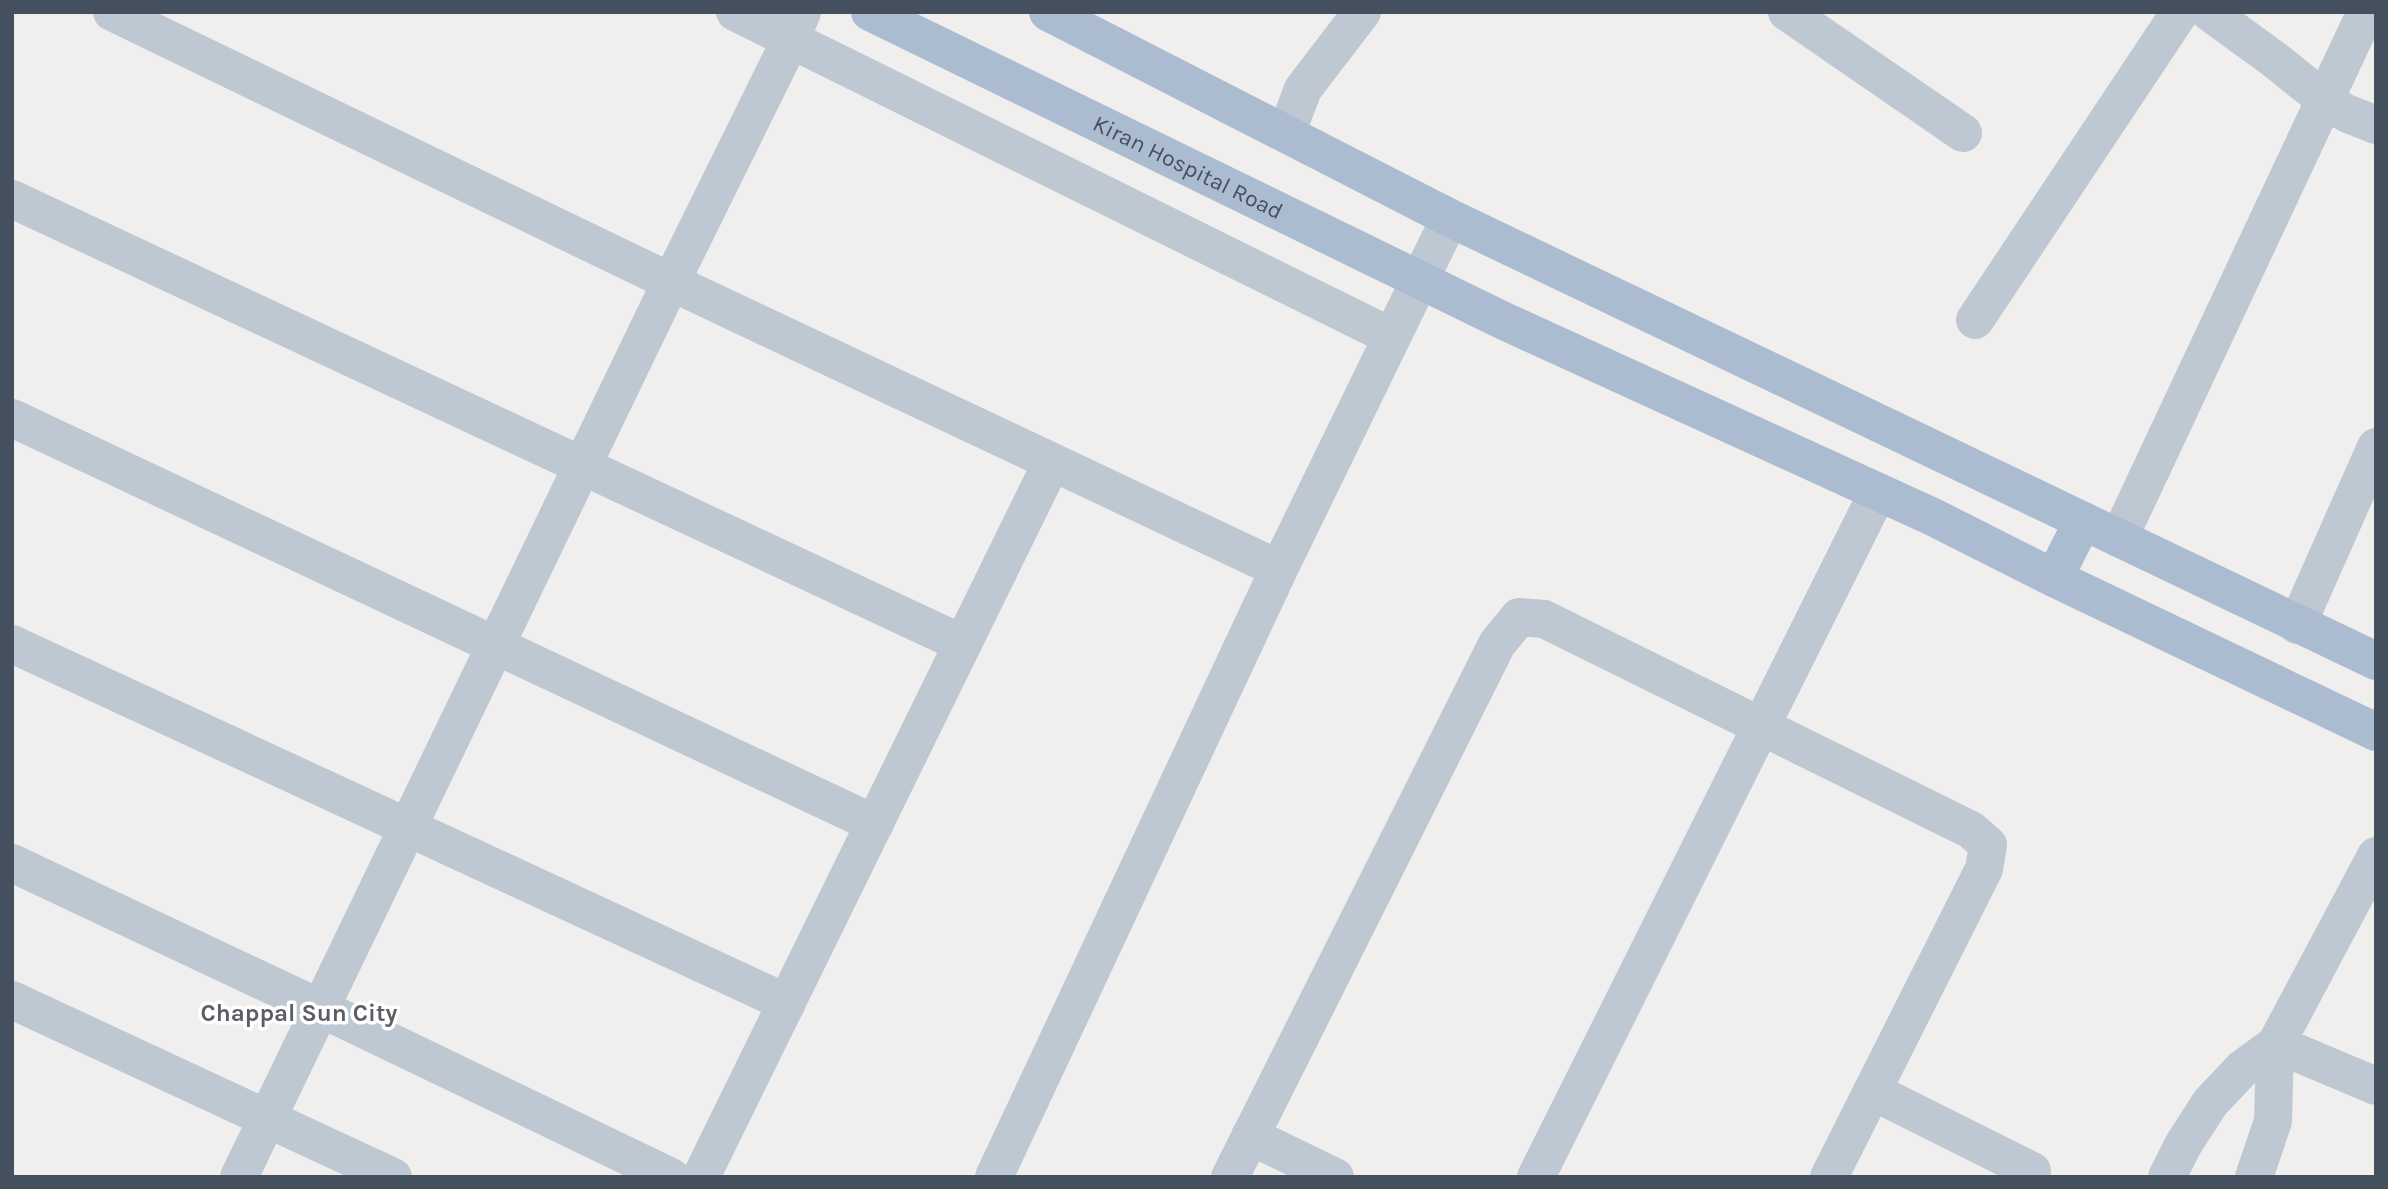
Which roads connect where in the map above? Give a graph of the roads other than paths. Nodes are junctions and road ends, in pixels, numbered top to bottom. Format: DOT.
graph roads {
  1 [pos="112,12"];
  2 [pos="735,12"];
  3 [pos="870,12"];
  4 [pos="1048,12"];
  5 [pos="1362,12"];
  6 [pos="1787,12"];
  7 [pos="2180,12"];
  8 [pos="2209,12"];
  9 [pos="2366,12"];
  10 [pos="796,27"];
  11 [pos="2326,101"];
  12 [pos="2376,125"];
  13 [pos="1963,133"];
  14 [pos="1286,135"];
  15 [pos="12,199"];
  16 [pos="1450,218"];
  17 [pos="1420,280"];
  18 [pos="671,282"];
  19 [pos="1975,320"];
  20 [pos="1392,337"];
  21 [pos="12,418"];
  22 [pos="2376,447"];
  23 [pos="1052,463"];
  24 [pos="583,465"];
  25 [pos="1878,492"];
  26 [pos="2083,522"];
  27 [pos="2119,538"];
  28 [pos="1279,569"];
  29 [pos="2054,578"];
  30 [pos="2297,625"];
  31 [pos="12,644"];
  32 [pos="963,644"];
  33 [pos="496,646"];
  34 [pos="2376,661"];
  35 [pos="1761,726"];
  36 [pos="2376,732"];
  37 [pos="875,824"];
  38 [pos="408,828"];
  39 [pos="2376,856"];
  40 [pos="12,863"];
  41 [pos="12,1000"];
  42 [pos="787,1003"];
  43 [pos="322,1009"];
  44 [pos="2276,1044"];
  45 [pos="2376,1086"];
  46 [pos="1872,1091"];
  47 [pos="266,1119"];
  48 [pos="1250,1136"];
  49 [pos="2032,1171"];
  50 [pos="239,1177"];
  51 [pos="393,1177"];
  52 [pos="671,1177"];
  53 [pos="701,1177"];
  54 [pos="993,1177"];
  55 [pos="1230,1177"];
  56 [pos="1335,1177"];
  57 [pos="1536,1177"];
  58 [pos="1829,1177"];
  59 [pos="2167,1177"];
  60 [pos="2254,1177"];
  1 -- 18 [label="street"];
  2 -- 10 [label="street"];
  3 -- 17 [label="main road, Kiran Hospital Road"];
  4 -- 14 [label="main road"];
  5 -- 14 [label="street"];
  6 -- 13 [label="street"];
  7 -- 19 [label="street"];
  8 -- 11 [label="street"];
  9 -- 11 [label="street"];
  10 -- 18 [label="street"];
  10 -- 20 [label="street"];
  11 -- 12 [label="street"];
  11 -- 27 [label="street"];
  14 -- 16 [label="main road"];
  15 -- 24 [label="street"];
  16 -- 17 [label="street"];
  16 -- 26 [label="main road"];
  17 -- 20 [label="street"];
  17 -- 25 [label="main road, Kiran Hospital Road"];
  18 -- 23 [label="street"];
  18 -- 24 [label="street"];
  20 -- 28 [label="street"];
  21 -- 33 [label="street"];
  22 -- 30 [label="street"];
  23 -- 28 [label="street"];
  23 -- 32 [label="street"];
  24 -- 32 [label="street"];
  24 -- 33 [label="street"];
  25 -- 29 [label="main road, Kiran Hospital Road"];
  25 -- 35 [label="street"];
  26 -- 27 [label="main road"];
  26 -- 29 [label="main road"];
  27 -- 30 [label="main road"];
  28 -- 54 [label="street"];
  29 -- 36 [label="main road, Kiran Hospital Road"];
  30 -- 34 [label="main road"];
  31 -- 38 [label="street"];
  32 -- 37 [label="street"];
  33 -- 37 [label="street"];
  33 -- 38 [label="street"];
  35 -- 46 [label="street"];
  35 -- 48 [label="street"];
  35 -- 57 [label="street"];
  37 -- 42 [label="street"];
  38 -- 42 [label="street"];
  38 -- 43 [label="street"];
  39 -- 44 [label="street"];
  40 -- 43 [label="street"];
  41 -- 47 [label="street"];
  42 -- 53 [label="street"];
  43 -- 47 [label="street"];
  43 -- 52 [label="street"];
  44 -- 45 [label="street"];
  44 -- 59 [label="street"];
  44 -- 60 [label="street"];
  46 -- 49 [label="street"];
  46 -- 58 [label="street"];
  47 -- 50 [label="street"];
  47 -- 51 [label="street"];
  48 -- 55 [label="street"];
  48 -- 56 [label="street"];
}
